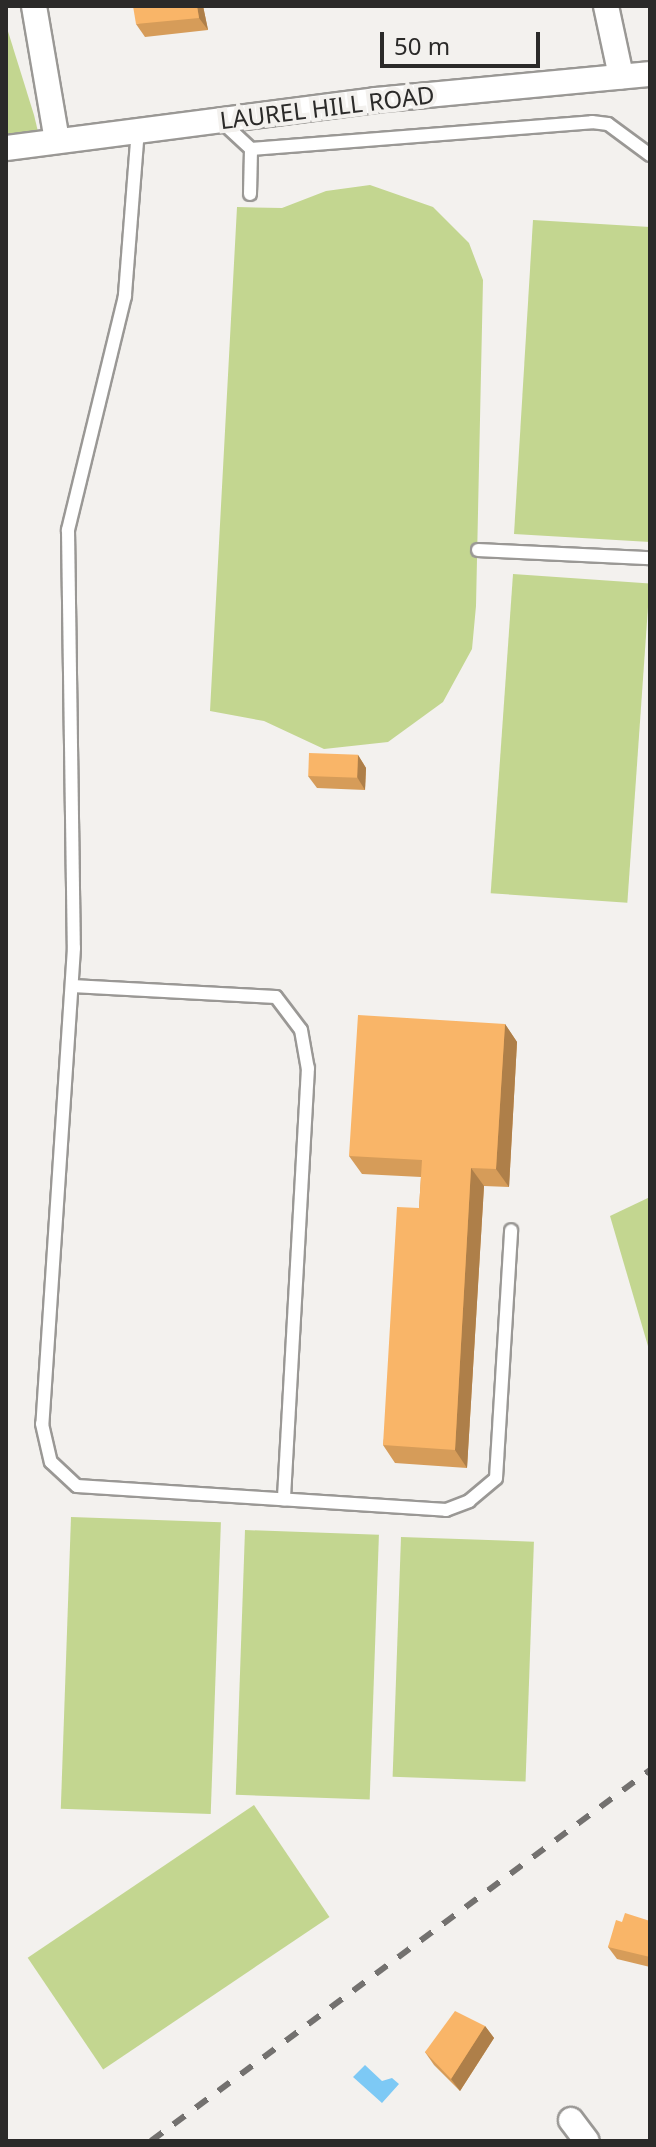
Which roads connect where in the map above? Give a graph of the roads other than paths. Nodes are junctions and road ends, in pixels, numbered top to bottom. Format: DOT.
graph roads {
  1 [pos="34,6"];
  2 [pos="606,6"];
  3 [pos="650,74"];
  4 [pos="621,76"];
  5 [pos="219,119"];
  6 [pos="138,129"];
  7 [pos="57,140"];
  8 [pos="6,148"];
  9 [pos="251,149"];
  10 [pos="650,155"];
  11 [pos="250,194"];
  12 [pos="478,550"];
  13 [pos="650,558"];
  14 [pos="72,986"];
  15 [pos="511,1230"];
  16 [pos="284,1499"];
  17 [pos="571,2120"];
  18 [pos="587,2141"];
  1 -- 7 [label="street"];
  2 -- 4 [label="street"];
  3 -- 4 [label="street, LAUREL HILL ROAD"];
  4 -- 5 [label="street, LAUREL HILL ROAD"];
  5 -- 6 [label="street, LAUREL HILL ROAD"];
  5 -- 9 [label="lane"];
  6 -- 7 [label="street, LAUREL HILL ROAD"];
  6 -- 14 [label="lane"];
  7 -- 8 [label="street, LAUREL HILL ROAD"];
  9 -- 10 [label="lane"];
  9 -- 11 [label="lane"];
  12 -- 13 [label="lane"];
  14 -- 16 [label="lane"];
  14 -- 16 [label="lane"];
  15 -- 16 [label="lane"];
  17 -- 18 [label="street"];
}
